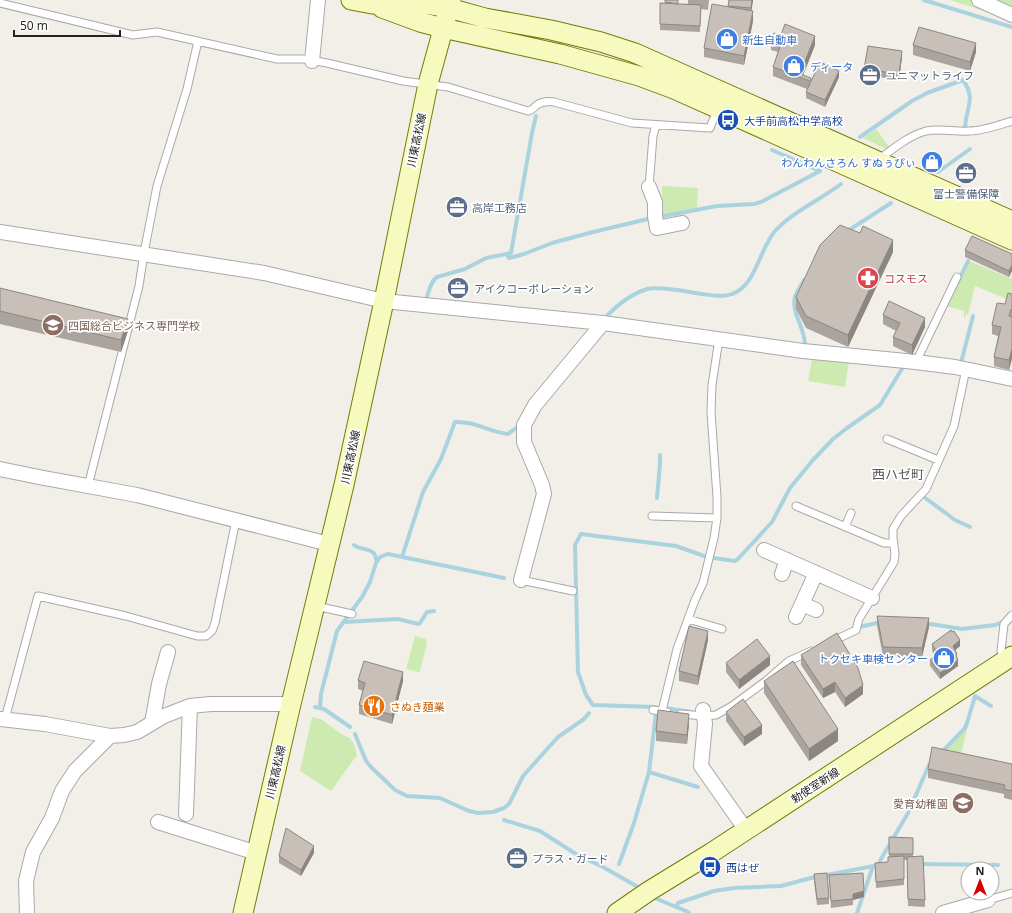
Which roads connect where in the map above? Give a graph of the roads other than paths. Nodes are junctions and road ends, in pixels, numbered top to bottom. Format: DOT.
graph roads {
  1 [pos="318,0"];
  2 [pos="351,0"];
  3 [pos="979,0"];
  4 [pos="0,3"];
  5 [pos="372,4"];
  6 [pos="450,4"];
  7 [pos="1012,15"];
  8 [pos="443,28"];
  9 [pos="198,42"];
  10 [pos="312,60"];
  11 [pos="428,84"];
  12 [pos="718,108"];
  13 [pos="1012,122"];
  14 [pos="656,125"];
  15 [pos="878,160"];
  16 [pos="649,187"];
  17 [pos="1012,221"];
  18 [pos="682,223"];
  19 [pos="0,232"];
  20 [pos="1012,240"];
  21 [pos="144,253"];
  22 [pos="957,277"];
  23 [pos="384,301"];
  24 [pos="604,323"];
  25 [pos="719,339"];
  26 [pos="916,362"];
  27 [pos="966,369"];
  28 [pos="1012,379"];
  29 [pos="887,439"];
  30 [pos="938,460"];
  31 [pos="0,469"];
  32 [pos="88,486"];
  33 [pos="796,506"];
  34 [pos="851,514"];
  35 [pos="652,516"];
  36 [pos="717,518"];
  37 [pos="236,520"];
  38 [pos="845,527"];
  39 [pos="893,543"];
  40 [pos="329,544"];
  41 [pos="764,550"];
  42 [pos="787,560"];
  43 [pos="816,573"];
  44 [pos="782,574"];
  45 [pos="521,580"];
  46 [pos="573,591"];
  47 [pos="872,598"];
  48 [pos="802,604"];
  49 [pos="314,606"];
  50 [pos="816,610"];
  51 [pos="352,614"];
  52 [pos="1012,615"];
  53 [pos="796,617"];
  54 [pos="688,618"];
  55 [pos="722,629"];
  56 [pos="828,643"];
  57 [pos="814,649"];
  58 [pos="168,652"];
  59 [pos="1008,659"];
  60 [pos="291,704"];
  61 [pos="190,706"];
  62 [pos="654,710"];
  63 [pos="662,711"];
  64 [pos="703,713"];
  65 [pos="2,719"];
  66 [pos="152,723"];
  67 [pos="110,736"];
  68 [pos="186,814"];
  69 [pos="158,822"];
  70 [pos="746,830"];
  71 [pos="257,853"];
  72 [pos="1012,892"];
  73 [pos="1000,896"];
  74 [pos="985,901"];
  75 [pos="27,913"];
  76 [pos="243,913"];
  77 [pos="619,913"];
  78 [pos="943,913"];
  1 -- 10 [label="street"];
  2 -- 5 [label="main road"];
  3 -- 7 [label="street"];
  4 -- 9 [label="lane"];
  5 -- 6 [label="main road"];
  5 -- 8 [label="main road"];
  6 -- 8 [label="main road, 川東高松線"];
  6 -- 15 [label="main road"];
  8 -- 11 [label="main road, 川東高松線"];
  8 -- 12 [label="main road"];
  9 -- 10 [label="lane"];
  9 -- 21 [label="lane"];
  10 -- 11 [label="lane"];
  11 -- 14 [label="lane"];
  11 -- 23 [label="main road, 川東高松線"];
  12 -- 14 [label="lane"];
  12 -- 20 [label="main road"];
  13 -- 15 [label="lane"];
  14 -- 16 [label="lane"];
  15 -- 17 [label="main road"];
  16 -- 18 [label="street"];
  19 -- 21 [label="street"];
  21 -- 23 [label="street"];
  21 -- 32 [label="lane"];
  22 -- 26 [label="lane"];
  23 -- 24 [label="street"];
  23 -- 40 [label="main road, 川東高松線"];
  24 -- 25 [label="street"];
  24 -- 45 [label="street"];
  25 -- 26 [label="street"];
  25 -- 36 [label="lane"];
  26 -- 27 [label="street"];
  27 -- 28 [label="street"];
  27 -- 30 [label="lane"];
  29 -- 30 [label="lane"];
  30 -- 39 [label="lane"];
  31 -- 32 [label="street"];
  32 -- 37 [label="street"];
  33 -- 38 [label="lane"];
  34 -- 38 [label="lane"];
  35 -- 36 [label="lane"];
  36 -- 54 [label="lane"];
  37 -- 40 [label="street"];
  37 -- 65 [label="lane"];
  38 -- 39 [label="lane"];
  39 -- 47 [label="lane"];
  40 -- 49 [label="main road, 川東高松線"];
  41 -- 42 [label="street"];
  42 -- 43 [label="street"];
  42 -- 44 [label="street"];
  43 -- 47 [label="street"];
  43 -- 48 [label="street"];
  45 -- 46 [label="lane"];
  47 -- 56 [label="lane"];
  48 -- 50 [label="street"];
  48 -- 53 [label="street"];
  49 -- 51 [label="lane"];
  49 -- 60 [label="main road, 川東高松線"];
  52 -- 59 [label="lane"];
  54 -- 55 [label="lane"];
  54 -- 63 [label="lane"];
  57 -- 64 [label="lane"];
  58 -- 66 [label="street"];
  59 -- 70 [label="main road, 勅使室新線"];
  60 -- 61 [label="street"];
  60 -- 71 [label="main road, 川東高松線"];
  61 -- 66 [label="street"];
  61 -- 68 [label="street"];
  62 -- 63 [label="lane"];
  63 -- 64 [label="lane"];
  64 -- 70 [label="street"];
  65 -- 67 [label="street"];
  66 -- 67 [label="street"];
  67 -- 75 [label="street"];
  69 -- 71 [label="street"];
  70 -- 77 [label="main road, 勅使室新線"];
  71 -- 76 [label="main road, 川東高松線"];
  72 -- 73 [label="lane"];
  74 -- 78 [label="street"];
}
